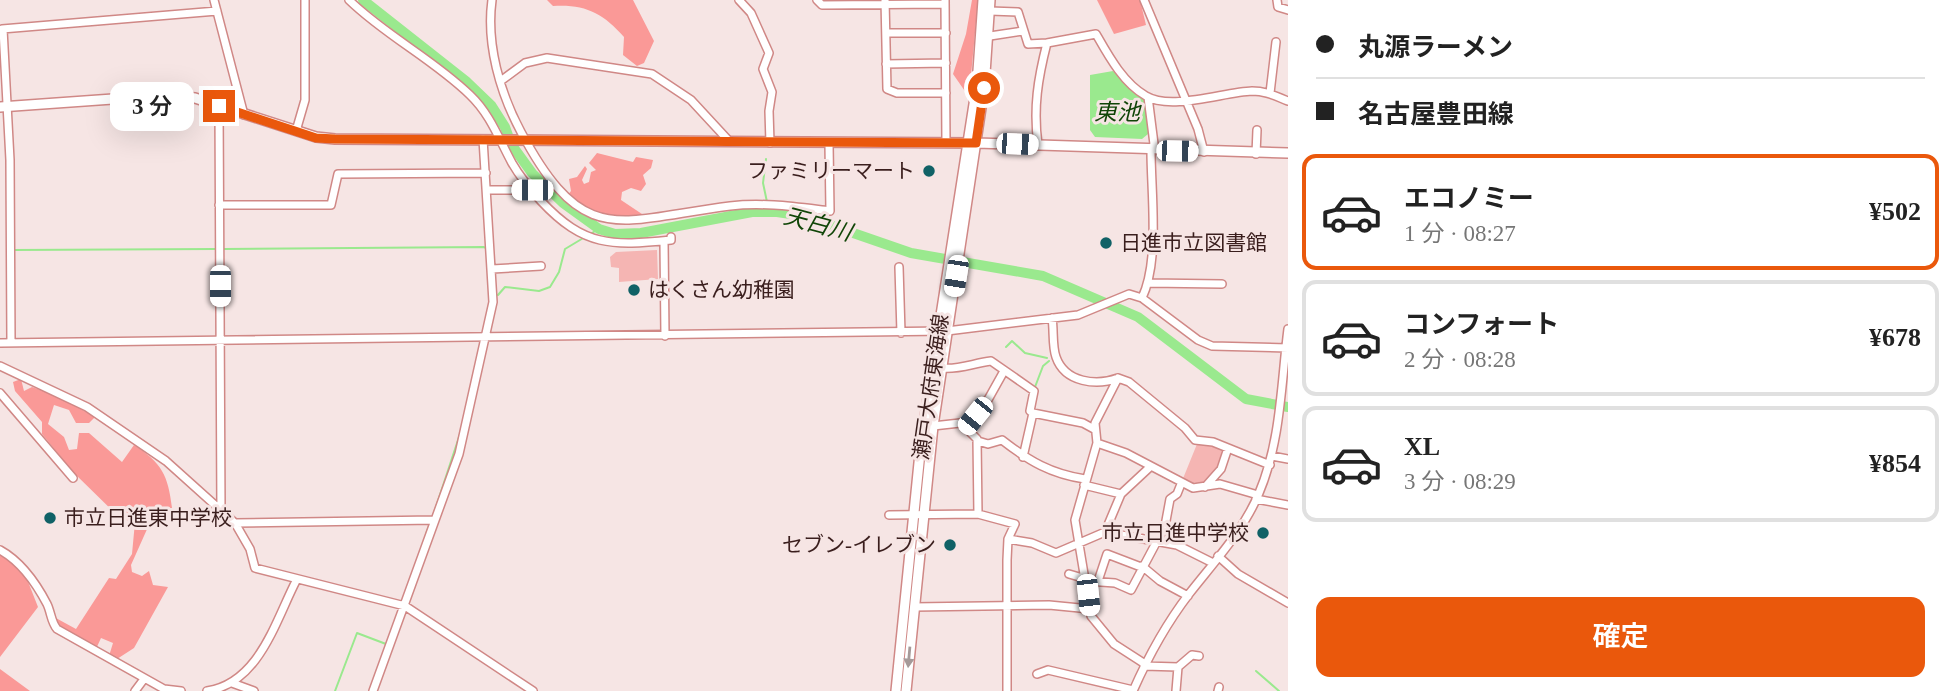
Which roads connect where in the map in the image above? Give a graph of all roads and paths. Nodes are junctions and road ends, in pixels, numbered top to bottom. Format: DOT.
graph roads {
  1 [pos="214,0"];
  2 [pos="305,0"];
  3 [pos="349,0"];
  4 [pos="492,0"];
  5 [pos="739,0"];
  6 [pos="817,0"];
  7 [pos="983,0"];
  8 [pos="990,0"];
  9 [pos="1144,0"];
  10 [pos="1277,0"];
  11 [pos="885,2"];
  12 [pos="945,2"];
  13 [pos="826,3"];
  14 [pos="1288,10"];
  15 [pos="217,11"];
  16 [pos="990,11"];
  17 [pos="2,29"];
  18 [pos="1023,31"];
  19 [pos="886,33"];
  20 [pos="946,33"];
  21 [pos="989,36"];
  22 [pos="1276,42"];
  23 [pos="1047,43"];
  24 [pos="946,63"];
  25 [pos="886,64"];
  26 [pos="502,80"];
  27 [pos="946,93"];
  28 [pos="1270,93"];
  29 [pos="1148,97"];
  30 [pos="1185,100"];
  31 [pos="1288,101"];
  32 [pos="219,106"];
  33 [pos="4,107"];
  34 [pos="244,115"];
  35 [pos="1257,130"];
  36 [pos="296,131"];
  37 [pos="483,139"];
  38 [pos="500,139"];
  39 [pos="523,139"];
  40 [pos="728,140"];
  41 [pos="770,143"];
  42 [pos="946,143"];
  43 [pos="972,143"];
  44 [pos="829,144"];
  45 [pos="1038,145"];
  46 [pos="1151,151"];
  47 [pos="1203,152"];
  48 [pos="1288,153"];
  49 [pos="1256,154"];
  50 [pos="486,173"];
  51 [pos="488,190"];
  52 [pos="532,190"];
  53 [pos="219,205"];
  54 [pos="541,266"];
  55 [pos="899,267"];
  56 [pos="492,269"];
  57 [pos="1149,283"];
  58 [pos="1222,284"];
  59 [pos="1142,298"];
  60 [pos="1052,318"];
  61 [pos="1288,329"];
  62 [pos="943,331"];
  63 [pos="901,333"];
  64 [pos="665,336"];
  65 [pos="485,338"];
  66 [pos="220,340"];
  67 [pos="0,343"];
  68 [pos="12,343"];
  69 [pos="1287,348"];
  70 [pos="0,366"];
  71 [pos="942,368"];
  72 [pos="1004,371"];
  73 [pos="1118,378"];
  74 [pos="1285,387"];
  75 [pos="0,393"];
  76 [pos="1033,413"];
  77 [pos="933,426"];
  78 [pos="966,428"];
  79 [pos="1094,429"];
  80 [pos="978,441"];
  81 [pos="1097,443"];
  82 [pos="1228,448"];
  83 [pos="1272,456"];
  84 [pos="1023,457"];
  85 [pos="1288,459"];
  86 [pos="1270,465"];
  87 [pos="1150,467"];
  88 [pos="73,478"];
  89 [pos="1084,482"];
  90 [pos="1181,484"];
  91 [pos="1205,487"];
  92 [pos="1121,494"];
  93 [pos="1257,497"];
  94 [pos="1288,505"];
  95 [pos="221,513"];
  96 [pos="978,514"];
  97 [pos="889,515"];
  98 [pos="918,515"];
  99 [pos="434,520"];
  100 [pos="234,523"];
  101 [pos="1105,532"];
  102 [pos="1008,539"];
  103 [pos="1156,542"];
  104 [pos="1079,545"];
  105 [pos="0,550"];
  106 [pos="1216,560"];
  107 [pos="1142,566"];
  108 [pos="1069,574"];
  109 [pos="1086,580"];
  110 [pos="296,581"];
  111 [pos="1098,581"];
  112 [pos="1188,596"];
  113 [pos="1288,603"];
  114 [pos="405,606"];
  115 [pos="1007,606"];
  116 [pos="914,607"];
  117 [pos="1090,609"];
  118 [pos="1199,656"];
  119 [pos="1145,665"];
  120 [pos="1178,667"];
  121 [pos="1037,674"];
  122 [pos="144,679"];
  123 [pos="232,683"];
  124 [pos="163,690"];
  125 [pos="135,691"];
  126 [pos="181,691"];
  127 [pos="206,691"];
  128 [pos="254,691"];
  129 [pos="373,691"];
  130 [pos="533,691"];
  131 [pos="896,691"];
  132 [pos="906,691"];
  133 [pos="1007,691"];
  134 [pos="1133,691"];
  135 [pos="1176,691"];
  1 -- 15 [label="street"];
  2 -- 36 [label="street"];
  3 -- 38 [label="street"];
  4 -- 26 [label="street"];
  5 -- 41 [label="street"];
  6 -- 13 [label="street"];
  7 -- 43 [label="main road, 瀬戸大府東海線"];
  8 -- 16 [label="main road, 瀬戸大府東海線"];
  9 -- 30 [label="street"];
  10 -- 14 [label="street"];
  11 -- 12 [label="street"];
  11 -- 13 [label="street"];
  11 -- 19 [label="street"];
  12 -- 20 [label="street"];
  15 -- 17 [label="street"];
  15 -- 34 [label="street"];
  16 -- 18 [label="street"];
  16 -- 21 [label="main road, 瀬戸大府東海線"];
  17 -- 33 [label="street"];
  18 -- 21 [label="street"];
  18 -- 23 [label="street"];
  19 -- 20 [label="street"];
  19 -- 25 [label="street"];
  20 -- 24 [label="street"];
  21 -- 43 [label="main road, 瀬戸大府東海線"];
  22 -- 28 [label="street"];
  23 -- 29 [label="street"];
  23 -- 45 [label="street"];
  24 -- 25 [label="street"];
  24 -- 27 [label="street"];
  25 -- 27 [label="street"];
  26 -- 39 [label="street"];
  26 -- 40 [label="street"];
  27 -- 42 [label="street"];
  28 -- 30 [label="street"];
  28 -- 31 [label="street"];
  29 -- 30 [label="street"];
  29 -- 46 [label="street"];
  30 -- 47 [label="street"];
  32 -- 33 [label="main road"];
  32 -- 34 [label="main road"];
  32 -- 53 [label="street"];
  33 -- 68 [label="street"];
  34 -- 36 [label="main road"];
  35 -- 49 [label="street"];
  36 -- 37 [label="main road"];
  37 -- 38 [label="main road"];
  37 -- 50 [label="street"];
  38 -- 39 [label="main road"];
  38 -- 52 [label="street"];
  39 -- 40 [label="main road"];
  39 -- 44 [label="street"];
  40 -- 41 [label="main road"];
  41 -- 44 [label="main road"];
  42 -- 43 [label="main road"];
  42 -- 44 [label="main road"];
  43 -- 45 [label="main road"];
  43 -- 62 [label="main road, 瀬戸大府東海線"];
  45 -- 46 [label="main road"];
  46 -- 47 [label="main road"];
  46 -- 57 [label="street"];
  47 -- 49 [label="main road"];
  48 -- 49 [label="main road"];
  50 -- 51 [label="street"];
  50 -- 53 [label="street"];
  51 -- 52 [label="street"];
  51 -- 56 [label="street"];
  52 -- 64 [label="street"];
  53 -- 66 [label="street"];
  54 -- 56 [label="street"];
  55 -- 63 [label="street"];
  56 -- 65 [label="street"];
  57 -- 58 [label="street"];
  57 -- 59 [label="street"];
  59 -- 60 [label="street"];
  59 -- 69 [label="street"];
  60 -- 62 [label="street"];
  60 -- 73 [label="street"];
  61 -- 69 [label="street"];
  62 -- 63 [label="street"];
  62 -- 71 [label="main road, 瀬戸大府東海線"];
  62 -- 98 [label="main road, 瀬戸大府東海線"];
  63 -- 64 [label="street"];
  64 -- 65 [label="street"];
  65 -- 66 [label="street"];
  65 -- 99 [label="street"];
  66 -- 68 [label="street"];
  66 -- 95 [label="street"];
  67 -- 68 [label="street"];
  69 -- 74 [label="street"];
  70 -- 95 [label="street"];
  71 -- 72 [label="street"];
  71 -- 77 [label="main road, 瀬戸大府東海線"];
  72 -- 76 [label="street"];
  72 -- 78 [label="street"];
  73 -- 79 [label="street"];
  73 -- 82 [label="street"];
  74 -- 83 [label="street"];
  75 -- 88 [label="street"];
  76 -- 79 [label="street"];
  76 -- 84 [label="street"];
  77 -- 78 [label="street"];
  77 -- 98 [label="main road, 瀬戸大府東海線"];
  78 -- 80 [label="street"];
  79 -- 81 [label="street"];
  80 -- 84 [label="street"];
  80 -- 96 [label="street"];
  81 -- 87 [label="street"];
  81 -- 89 [label="street"];
  82 -- 86 [label="street"];
  82 -- 91 [label="street"];
  83 -- 85 [label="street"];
  83 -- 86 [label="street"];
  84 -- 89 [label="street"];
  86 -- 93 [label="street"];
  87 -- 90 [label="street"];
  87 -- 92 [label="street"];
  89 -- 92 [label="street"];
  89 -- 104 [label="street"];
  90 -- 91 [label="street"];
  90 -- 103 [label="street"];
  91 -- 93 [label="street"];
  92 -- 101 [label="street"];
  93 -- 94 [label="street"];
  93 -- 106 [label="street"];
  95 -- 100 [label="street"];
  96 -- 98 [label="street"];
  96 -- 102 [label="street"];
  97 -- 98 [label="street"];
  98 -- 116 [label="main road, 瀬戸大府東海線"];
  98 -- 131 [label="main road, 瀬戸大府東海線"];
  99 -- 100 [label="street"];
  99 -- 114 [label="street"];
  100 -- 110 [label="street"];
  101 -- 103 [label="street"];
  101 -- 104 [label="street"];
  102 -- 104 [label="street"];
  102 -- 115 [label="street"];
  103 -- 106 [label="street"];
  103 -- 107 [label="street"];
  104 -- 109 [label="street"];
  105 -- 122 [label="street"];
  106 -- 112 [label="street"];
  106 -- 113 [label="street"];
  107 -- 111 [label="street"];
  107 -- 111 [label="street"];
  107 -- 112 [label="street"];
  108 -- 109 [label="street"];
  109 -- 111 [label="street"];
  109 -- 117 [label="street"];
  110 -- 114 [label="street"];
  110 -- 123 [label="street"];
  112 -- 119 [label="street"];
  114 -- 129 [label="street"];
  114 -- 130 [label="street"];
  115 -- 116 [label="street"];
  115 -- 117 [label="street"];
  115 -- 133 [label="street"];
  116 -- 132 [label="main road, 瀬戸大府東海線, one-way"];
  117 -- 119 [label="street"];
  118 -- 120 [label="street"];
  119 -- 120 [label="street"];
  119 -- 134 [label="street"];
  120 -- 135 [label="street"];
  121 -- 134 [label="street"];
  122 -- 124 [label="street"];
  122 -- 125 [label="street"];
  123 -- 127 [label="street"];
  123 -- 128 [label="street"];
  124 -- 126 [label="street"];
}
